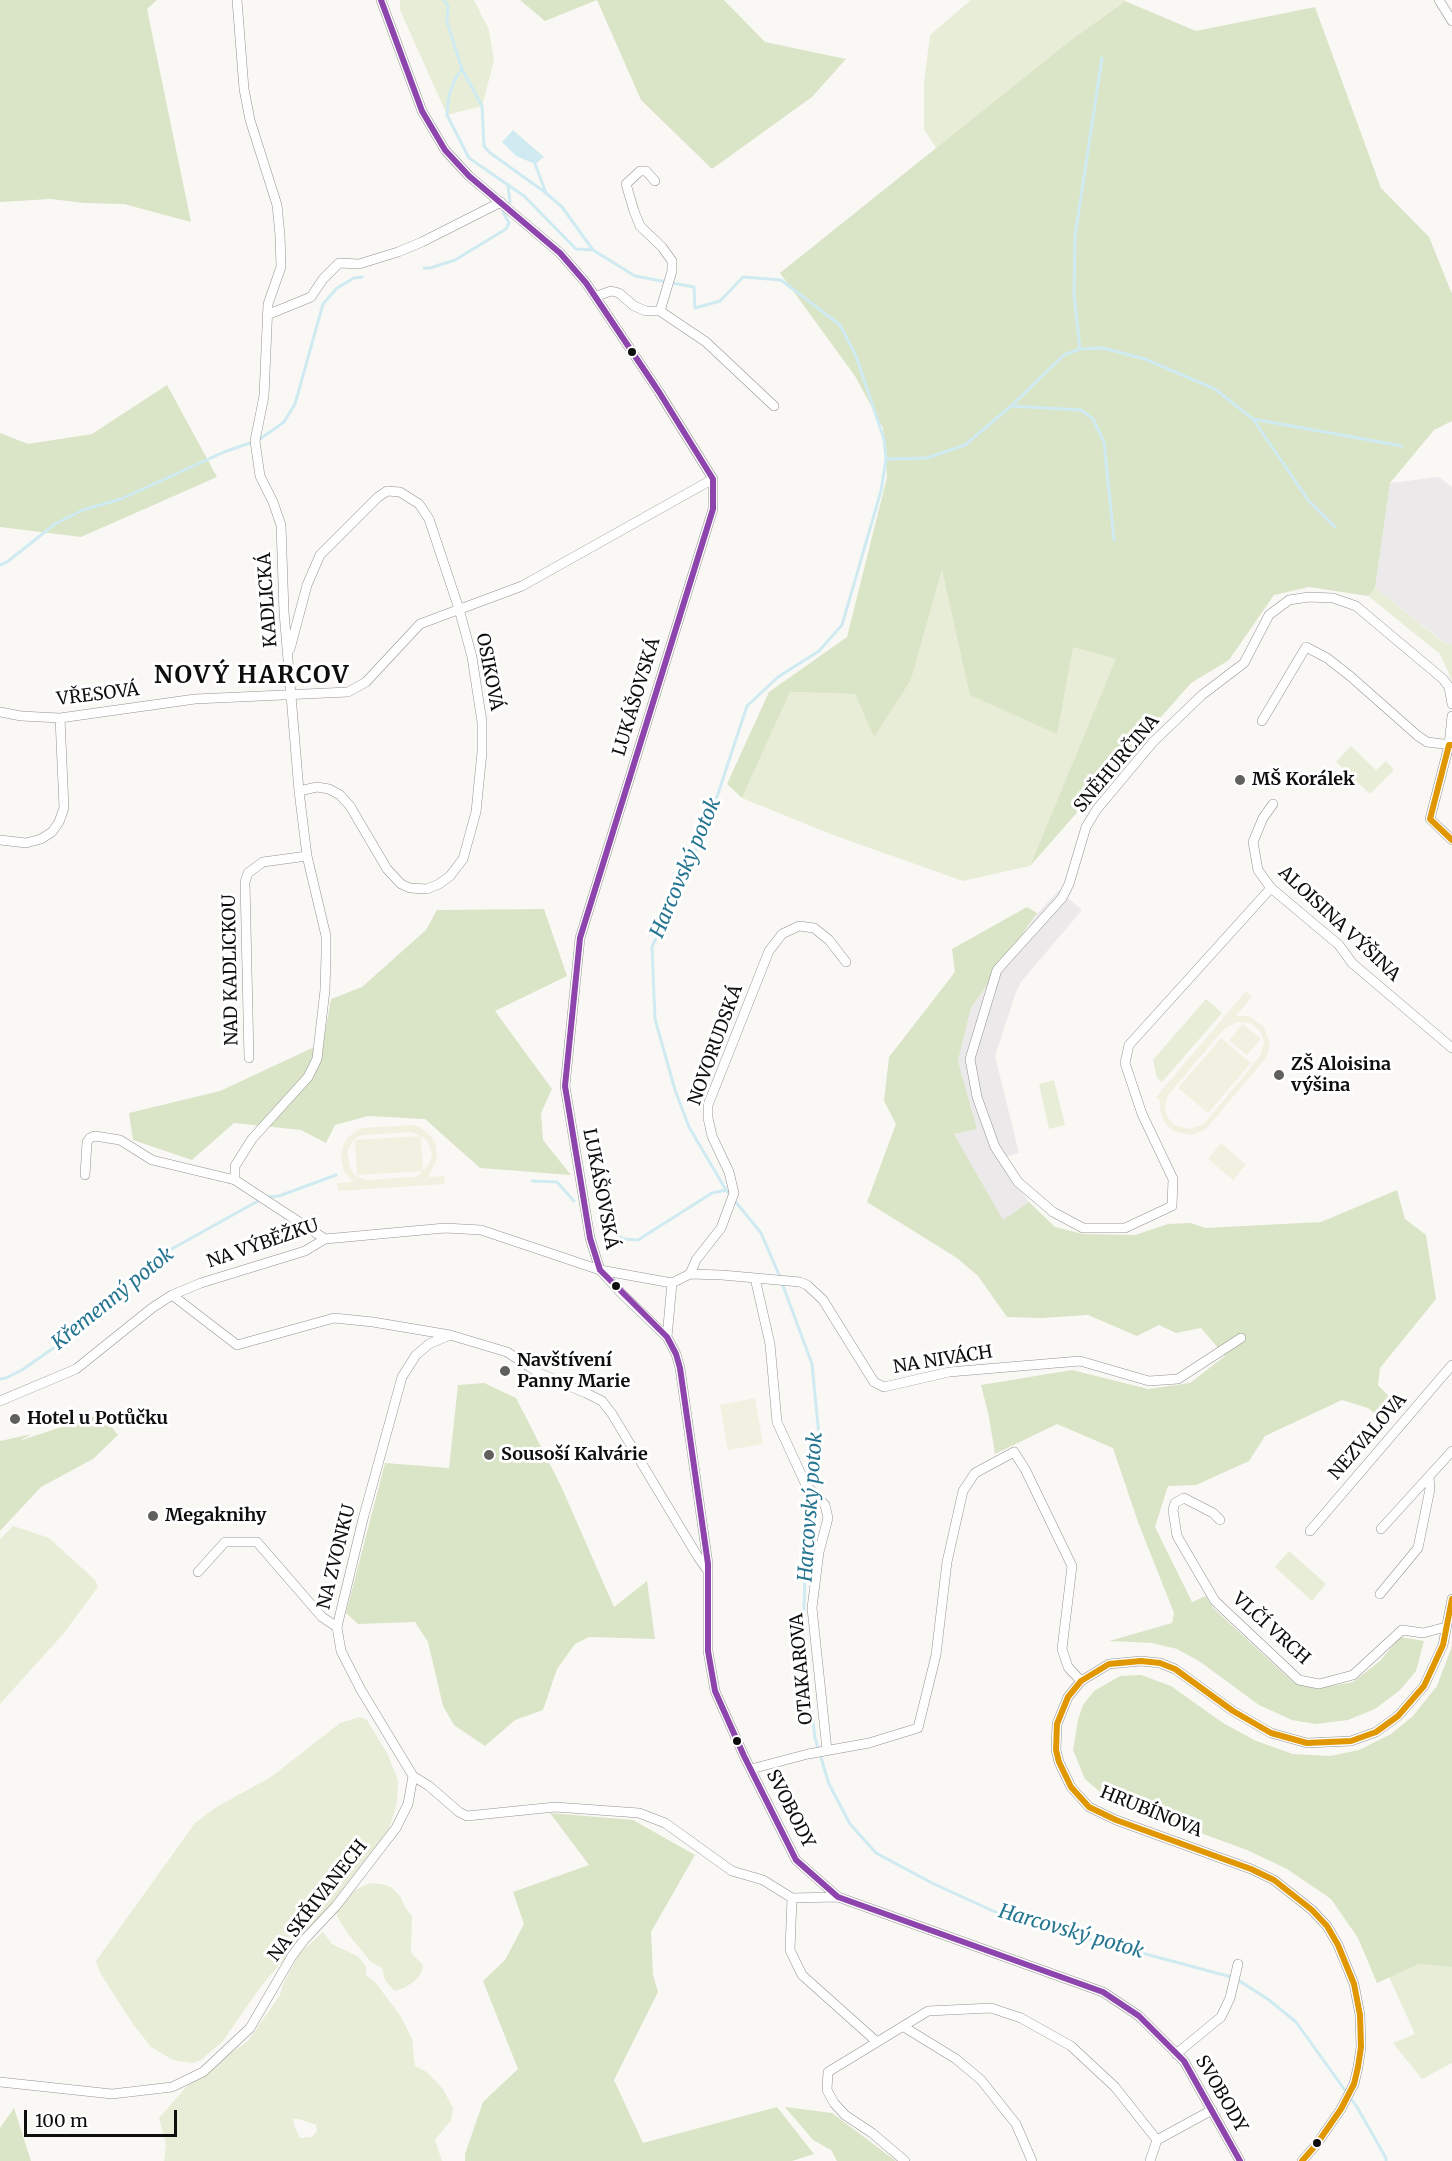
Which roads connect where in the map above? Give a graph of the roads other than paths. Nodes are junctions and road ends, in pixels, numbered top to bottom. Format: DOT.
graph roads {
  1 [pos="237,0"];
  2 [pos="381,0"];
  3 [pos="1439,0"];
  4 [pos="1452,21"];
  5 [pos="655,181"];
  6 [pos="501,202"];
  7 [pos="597,296"];
  8 [pos="660,311"];
  9 [pos="267,315"];
  10 [pos="774,406"];
  11 [pos="713,479"];
  12 [pos="459,609"];
  13 [pos="289,655"];
  14 [pos="291,694"];
  15 [pos="1452,704"];
  16 [pos="0,712"];
  17 [pos="1452,716"];
  18 [pos="60,718"];
  19 [pos="1262,721"];
  20 [pos="1451,745"];
  21 [pos="299,791"];
  22 [pos="1273,804"];
  23 [pos="0,840"];
  24 [pos="1452,840"];
  25 [pos="307,856"];
  26 [pos="1271,888"];
  27 [pos="846,962"];
  28 [pos="1452,1048"];
  29 [pos="249,1058"];
  30 [pos="85,1175"];
  31 [pos="235,1180"];
  32 [pos="325,1239"];
  33 [pos="600,1270"];
  34 [pos="690,1274"];
  35 [pos="755,1278"];
  36 [pos="672,1283"];
  37 [pos="171,1295"];
  38 [pos="450,1335"];
  39 [pos="667,1337"];
  40 [pos="1240,1338"];
  41 [pos="1452,1365"];
  42 [pos="0,1401"];
  43 [pos="1452,1451"];
  44 [pos="1429,1477"];
  45 [pos="1220,1520"];
  46 [pos="1381,1529"];
  47 [pos="1310,1531"];
  48 [pos="708,1571"];
  49 [pos="198,1572"];
  50 [pos="1380,1594"];
  51 [pos="1452,1599"];
  52 [pos="337,1627"];
  53 [pos="1446,1627"];
  54 [pos="1081,1681"];
  55 [pos="825,1750"];
  56 [pos="751,1769"];
  57 [pos="413,1776"];
  58 [pos="838,1897"];
  59 [pos="792,1898"];
  60 [pos="1238,1967"];
  61 [pos="904,2026"];
  62 [pos="877,2042"];
  63 [pos="1176,2054"];
  64 [pos="0,2082"];
  65 [pos="1212,2109"];
  66 [pos="1157,2140"];
  67 [pos="1306,2160"];
  68 [pos="905,2161"];
  69 [pos="1032,2161"];
  70 [pos="1150,2161"];
  71 [pos="1240,2161"];
  1 -- 9 [label="street, KADLICKÁ"];
  2 -- 6 [label="street"];
  3 -- 4 [label="street"];
  5 -- 8 [label="street"];
  6 -- 7 [label="street"];
  6 -- 9 [label="street"];
  7 -- 8 [label="street"];
  7 -- 11 [label="street"];
  8 -- 10 [label="street"];
  9 -- 13 [label="street, KADLICKÁ"];
  11 -- 12 [label="street, VŘESOVÁ"];
  11 -- 33 [label="street, LUKÁŠOVSKÁ"];
  12 -- 13 [label="street, OSIKOVÁ"];
  12 -- 14 [label="street, VŘESOVÁ"];
  12 -- 21 [label="street, OSIKOVÁ"];
  13 -- 14 [label="street, KADLICKÁ"];
  14 -- 18 [label="street, VŘESOVÁ"];
  14 -- 21 [label="street, KADLICKÁ"];
  15 -- 26 [label="street, SNĚHURČINA"];
  16 -- 18 [label="street, VŘESOVÁ"];
  17 -- 20 [label="street"];
  18 -- 23 [label="street"];
  19 -- 20 [label="street"];
  20 -- 24 [label="street"];
  21 -- 25 [label="street, KADLICKÁ"];
  22 -- 26 [label="street, ALOISINA VÝŠINA"];
  25 -- 29 [label="street, NAD KADLICKOU"];
  25 -- 31 [label="street, KADLICKÁ"];
  26 -- 28 [label="street, ALOISINA VÝŠINA"];
  27 -- 34 [label="street, NOVORUDSKÁ"];
  30 -- 31 [label="street"];
  31 -- 32 [label="street"];
  32 -- 33 [label="street, NA VÝBĚŽKU"];
  32 -- 37 [label="street, NA VÝBĚŽKU"];
  33 -- 36 [label="street"];
  33 -- 39 [label="street, SVOBODY"];
  34 -- 35 [label="street, NA NIVÁCH"];
  34 -- 36 [label="street"];
  35 -- 40 [label="street, NA NIVÁCH"];
  35 -- 55 [label="street, OTAKAROVA"];
  36 -- 39 [label="street, SVOBODY"];
  37 -- 38 [label="street"];
  37 -- 42 [label="street, NA VÝBĚŽKU"];
  38 -- 48 [label="street"];
  38 -- 52 [label="street, NA ZVONKU"];
  39 -- 48 [label="street, SVOBODY"];
  41 -- 47 [label="street, NEZVALOVA"];
  43 -- 44 [label="street"];
  44 -- 46 [label="street"];
  44 -- 50 [label="street"];
  45 -- 53 [label="street, VLČÍ VRCH"];
  48 -- 56 [label="street, SVOBODY"];
  49 -- 52 [label="street, NA ZVONKU"];
  51 -- 53 [label="street, HRUBÍNOVA"];
  52 -- 57 [label="street"];
  53 -- 54 [label="street, HRUBÍNOVA"];
  54 -- 55 [label="street"];
  54 -- 67 [label="street, HRUBÍNOVA"];
  55 -- 56 [label="street"];
  56 -- 58 [label="street, SVOBODY"];
  57 -- 59 [label="street"];
  57 -- 64 [label="street, NA SKŘIVANECH"];
  58 -- 59 [label="street"];
  58 -- 63 [label="street, SVOBODY"];
  59 -- 62 [label="street"];
  60 -- 63 [label="street"];
  61 -- 62 [label="street"];
  61 -- 66 [label="street"];
  61 -- 69 [label="street"];
  62 -- 68 [label="street"];
  63 -- 65 [label="street, SVOBODY"];
  65 -- 66 [label="street"];
  65 -- 71 [label="street, SVOBODY"];
  66 -- 70 [label="street"];
}
